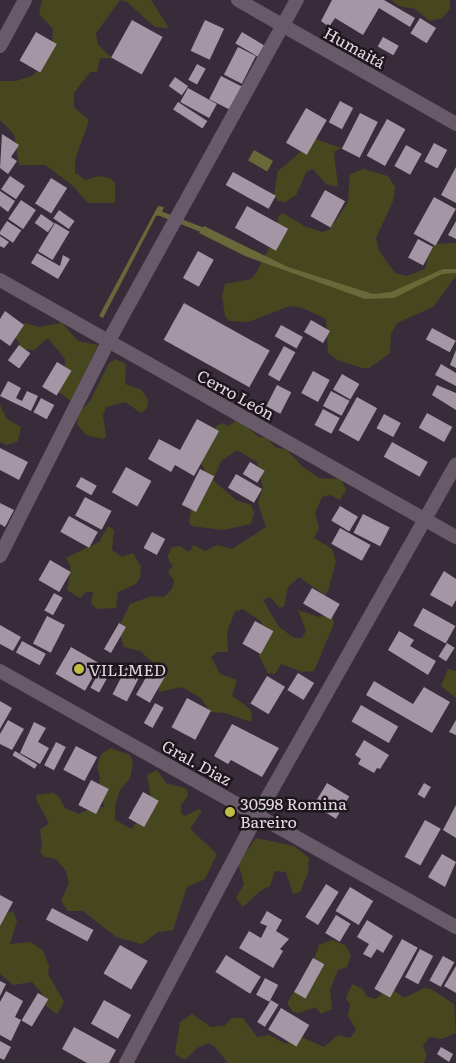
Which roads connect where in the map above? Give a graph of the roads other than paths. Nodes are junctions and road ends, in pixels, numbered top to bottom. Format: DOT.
graph roads {
  1 [pos="25,0"];
  2 [pos="238,0"];
  3 [pos="297,0"];
  4 [pos="283,26"];
  5 [pos="0,46"];
  6 [pos="456,124"];
  7 [pos="0,280"];
  8 [pos="108,342"];
  9 [pos="456,464"];
  10 [pos="426,520"];
  11 [pos="456,537"];
  12 [pos="0,556"];
  13 [pos="0,671"];
  14 [pos="257,816"];
  15 [pos="456,927"];
  16 [pos="126,1063"];
  1 -- 5 [label="street"];
  2 -- 4 [label="street, Humaitá"];
  3 -- 4 [label="street"];
  4 -- 6 [label="street, Humaitá"];
  4 -- 8 [label="street"];
  7 -- 8 [label="street, Cerro León"];
  8 -- 10 [label="street, Cerro León"];
  8 -- 12 [label="street"];
  9 -- 10 [label="street"];
  10 -- 11 [label="street, Cerro León"];
  10 -- 14 [label="street"];
  13 -- 14 [label="street, Gral. Diaz"];
  14 -- 15 [label="street, Gral. Diaz"];
  14 -- 16 [label="street"];
}
